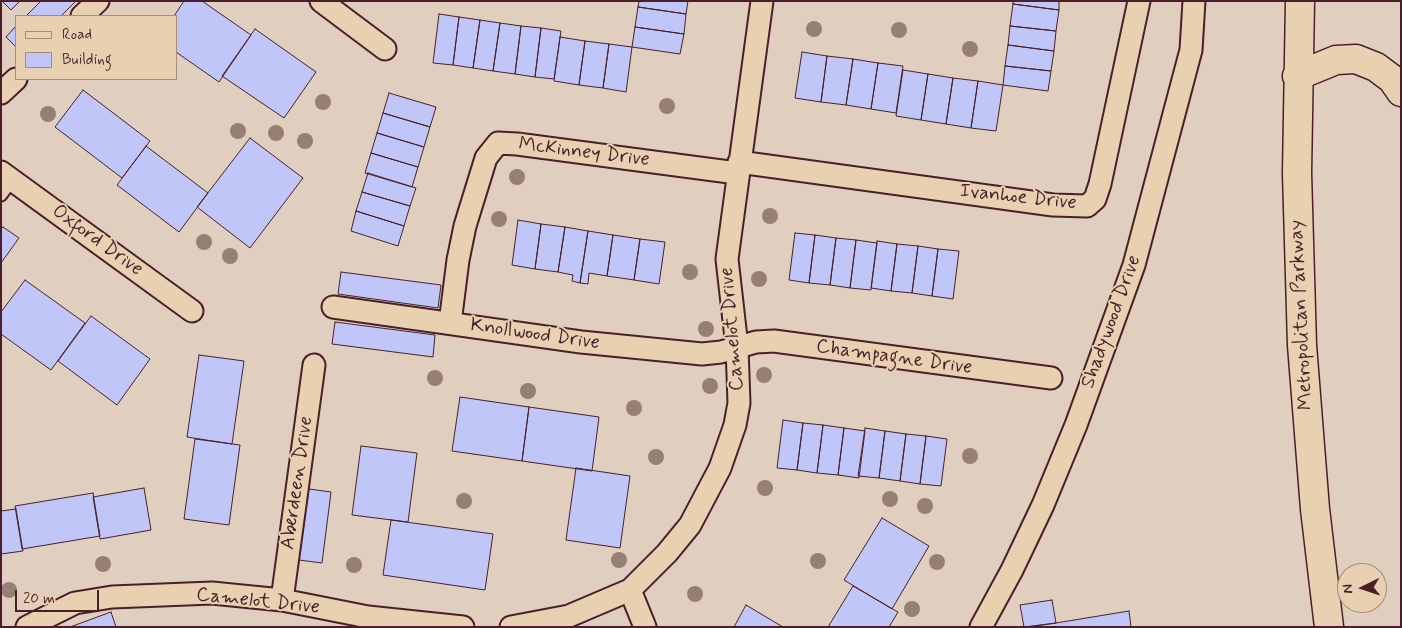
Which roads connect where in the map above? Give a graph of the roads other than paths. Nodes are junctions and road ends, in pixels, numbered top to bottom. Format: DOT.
graph roads {
  1 [pos="98,1"];
  2 [pos="321,1"];
  3 [pos="762,1"];
  4 [pos="1138,1"];
  5 [pos="1194,1"];
  6 [pos="1300,1"];
  7 [pos="83,15"];
  8 [pos="386,49"];
  9 [pos="1297,76"];
  10 [pos="15,80"];
  11 [pos="1401,92"];
  12 [pos="1,93"];
  13 [pos="738,168"];
  14 [pos="5,182"];
  15 [pos="333,307"];
  16 [pos="192,311"];
  17 [pos="450,323"];
  18 [pos="737,347"];
  19 [pos="314,365"];
  20 [pos="1051,378"];
  21 [pos="630,590"];
  22 [pos="282,600"];
  23 [pos="367,622"];
  24 [pos="27,627"];
  25 [pos="463,627"];
  26 [pos="511,627"];
  27 [pos="645,627"];
  28 [pos="981,627"];
  29 [pos="1329,627"];
  1 -- 7 [label="street"];
  2 -- 8 [label="street"];
  3 -- 13 [label="street, Camelot Drive"];
  4 -- 13 [label="street, Ivanhoe Drive"];
  5 -- 28 [label="street, Shadywood Drive"];
  6 -- 9 [label="main road, Metropolitan Parkway"];
  9 -- 11 [label="main road"];
  9 -- 29 [label="main road, Metropolitan Parkway"];
  10 -- 12 [label="street"];
  13 -- 17 [label="street, McKinney Drive"];
  13 -- 18 [label="street, Camelot Drive"];
  14 -- 16 [label="street, Oxford Drive"];
  15 -- 17 [label="street, Knollwood Drive"];
  17 -- 18 [label="street, Knollwood Drive"];
  18 -- 20 [label="street, Champagne Drive"];
  18 -- 21 [label="street, Camelot Drive"];
  19 -- 22 [label="street, Aberdeen Drive"];
  21 -- 26 [label="street, Camelot Drive"];
  21 -- 27 [label="street"];
  22 -- 23 [label="street, Camelot Drive"];
  22 -- 24 [label="street, Camelot Drive"];
  23 -- 25 [label="street, Camelot Drive"];
}
